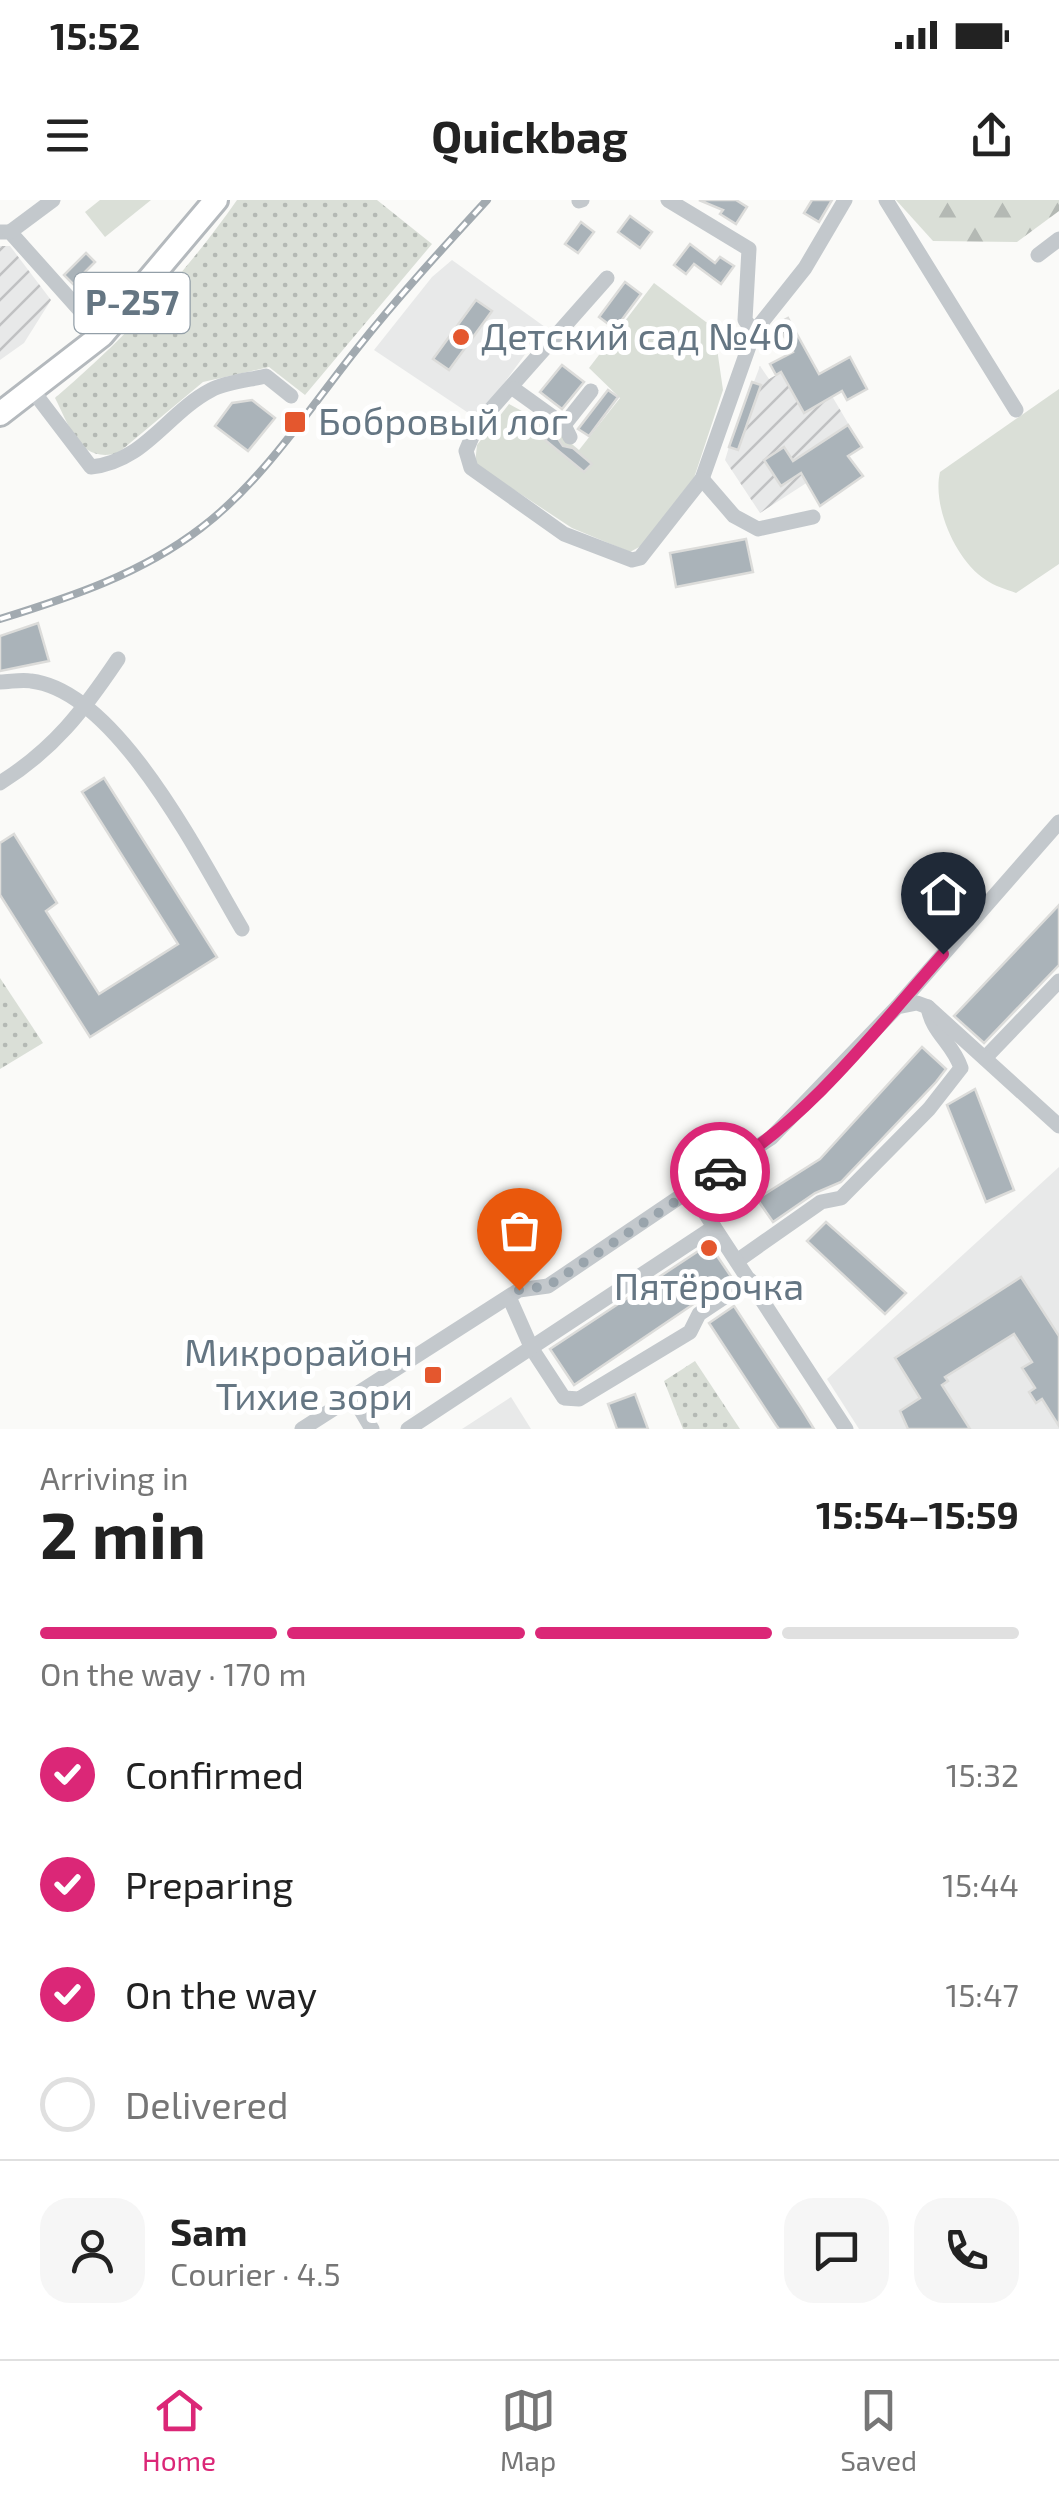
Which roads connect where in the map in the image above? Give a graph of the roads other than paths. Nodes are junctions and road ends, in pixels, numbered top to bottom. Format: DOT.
graph roads {
  1 [pos="52,200"];
  2 [pos="216,200"];
  3 [pos="668,200"];
  4 [pos="845,200"];
  5 [pos="886,200"];
  6 [pos="5,232"];
  7 [pos="1059,240"];
  8 [pos="1038,256"];
  9 [pos="607,278"];
  10 [pos="754,332"];
  11 [pos="102,335"];
  12 [pos="514,388"];
  13 [pos="33,391"];
  14 [pos="592,391"];
  15 [pos="291,396"];
  16 [pos="1016,410"];
  17 [pos="0,414"];
  18 [pos="702,479"];
  19 [pos="812,518"];
  20 [pos="118,659"];
  21 [pos="0,682"];
  22 [pos="86,706"];
  23 [pos="0,783"];
  24 [pos="1059,822"];
  25 [pos="242,929"];
  26 [pos="1059,981"];
  27 [pos="897,1006"];
  28 [pos="928,1007"];
  29 [pos="984,1058"];
  30 [pos="1059,1126"];
  31 [pos="690,1190"];
  32 [pos="714,1227"];
  33 [pos="737,1261"];
  34 [pos="750,1280"];
  35 [pos="514,1294"];
  36 [pos="532,1349"];
  37 [pos="353,1397"];
  38 [pos="302,1429"];
  39 [pos="372,1429"];
  40 [pos="408,1429"];
  41 [pos="846,1429"];
  1 -- 6 [label="street"];
  2 -- 11 [label="highway, Р-257"];
  3 -- 10 [label="street"];
  4 -- 10 [label="street"];
  5 -- 16 [label="street"];
  6 -- 11 [label="street"];
  7 -- 8 [label="street"];
  9 -- 12 [label="street"];
  10 -- 18 [label="street"];
  11 -- 13 [label="highway, Р-257"];
  12 -- 14 [label="street"];
  12 -- 18 [label="street"];
  13 -- 15 [label="street"];
  13 -- 17 [label="highway, Р-257"];
  18 -- 19 [label="street"];
  20 -- 22 [label="street"];
  21 -- 22 [label="street"];
  22 -- 23 [label="street"];
  22 -- 25 [label="street"];
  24 -- 27 [label="street"];
  26 -- 29 [label="street"];
  27 -- 28 [label="street"];
  27 -- 31 [label="street"];
  28 -- 29 [label="street"];
  28 -- 33 [label="street"];
  29 -- 30 [label="street"];
  31 -- 32 [label="street"];
  31 -- 35 [label="street"];
  32 -- 33 [label="street"];
  32 -- 36 [label="street"];
  33 -- 34 [label="street"];
  34 -- 36 [label="street"];
  34 -- 41 [label="street"];
  35 -- 36 [label="street"];
  35 -- 37 [label="street"];
  36 -- 40 [label="street"];
  37 -- 38 [label="street"];
  37 -- 39 [label="street"];
}
